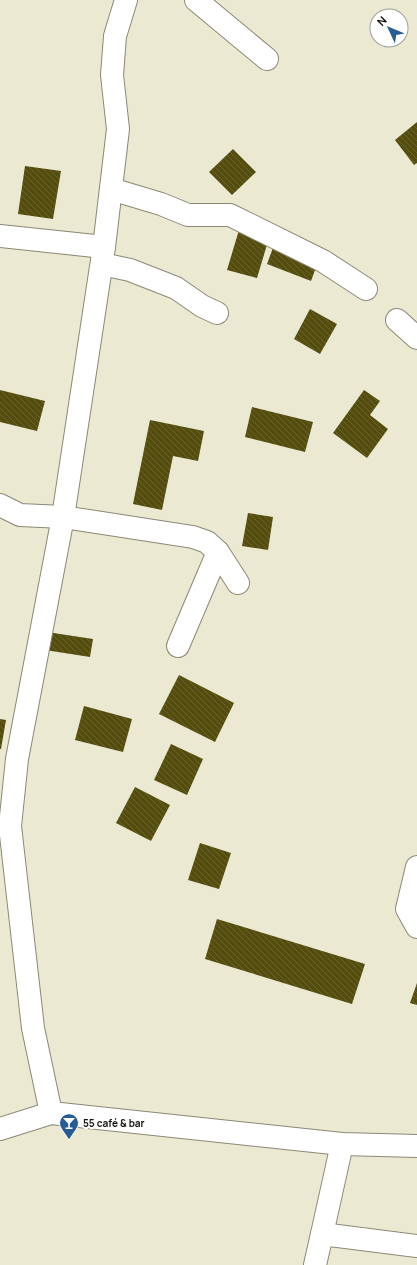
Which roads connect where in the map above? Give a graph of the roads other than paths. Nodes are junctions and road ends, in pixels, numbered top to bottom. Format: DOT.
graph roads {
  1 [pos="126,0"];
  2 [pos="196,0"];
  3 [pos="267,59"];
  4 [pos="111,189"];
  5 [pos="0,236"];
  6 [pos="103,255"];
  7 [pos="366,289"];
  8 [pos="217,313"];
  9 [pos="397,320"];
  10 [pos="417,338"];
  11 [pos="0,505"];
  12 [pos="63,517"];
  13 [pos="218,552"];
  14 [pos="238,583"];
  15 [pos="178,646"];
  16 [pos="8,757"];
  17 [pos="417,867"];
  18 [pos="417,927"];
  19 [pos="51,1113"];
  20 [pos="0,1129"];
  21 [pos="342,1144"];
  22 [pos="417,1146"];
  23 [pos="322,1234"];
  24 [pos="417,1246"];
  25 [pos="315,1265"];
  1 -- 4 [label="street"];
  2 -- 3 [label="street"];
  4 -- 6 [label="street"];
  4 -- 7 [label="street"];
  5 -- 6 [label="street"];
  6 -- 8 [label="street"];
  6 -- 12 [label="street"];
  9 -- 10 [label="street"];
  11 -- 12 [label="street"];
  12 -- 13 [label="street"];
  12 -- 16 [label="street"];
  13 -- 14 [label="street"];
  13 -- 15 [label="street"];
  16 -- 19 [label="street"];
  17 -- 18 [label="street"];
  19 -- 20 [label="street"];
  19 -- 21 [label="street"];
  21 -- 22 [label="street"];
  21 -- 23 [label="street"];
  23 -- 24 [label="street"];
  23 -- 25 [label="street"];
}
